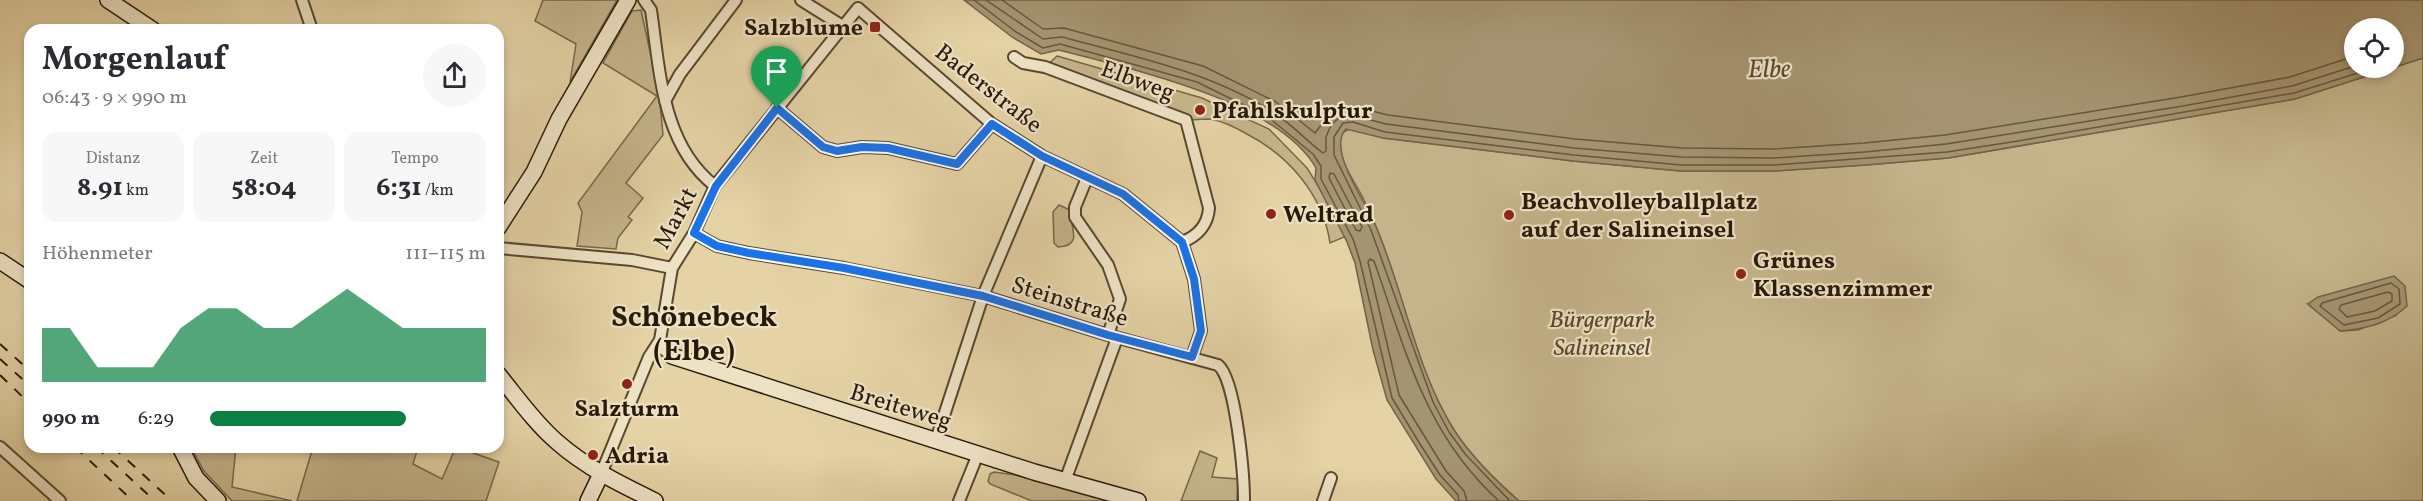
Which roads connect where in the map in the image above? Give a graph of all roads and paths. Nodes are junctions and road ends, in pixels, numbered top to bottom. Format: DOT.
graph roads {
  1 [pos="108,0"];
  2 [pos="302,0"];
  3 [pos="627,0"];
  4 [pos="644,0"];
  5 [pos="736,0"];
  6 [pos="801,0"];
  7 [pos="858,8"];
  8 [pos="144,24"];
  9 [pos="310,24"];
  10 [pos="844,27"];
  11 [pos="1014,57"];
  12 [pos="665,101"];
  13 [pos="777,108"];
  14 [pos="992,124"];
  15 [pos="1042,156"];
  16 [pos="1087,178"];
  17 [pos="716,186"];
  18 [pos="504,219"];
  19 [pos="694,233"];
  20 [pos="1182,242"];
  21 [pos="504,249"];
  22 [pos="0,261"];
  23 [pos="672,268"];
  24 [pos="24,277"];
  25 [pos="983,296"];
  26 [pos="1112,337"];
  27 [pos="660,340"];
  28 [pos="672,356"];
  29 [pos="1192,357"];
  30 [pos="504,381"];
  31 [pos="936,440"];
  32 [pos="0,447"];
  33 [pos="183,453"];
  34 [pos="978,454"];
  35 [pos="601,474"];
  36 [pos="1332,478"];
  37 [pos="1065,481"];
  38 [pos="60,501"];
  39 [pos="218,501"];
  40 [pos="588,501"];
  41 [pos="655,501"];
  42 [pos="959,501"];
  43 [pos="1138,501"];
  44 [pos="1244,501"];
  45 [pos="1323,501"];
  1 -- 8 [label="street"];
  2 -- 9 [label="street"];
  3 -- 18 [label="street"];
  4 -- 12 [label="street"];
  5 -- 12 [label="street"];
  6 -- 10 [label="street"];
  7 -- 10 [label="street, Markt"];
  7 -- 14 [label="street, Baderstraße"];
  10 -- 13 [label="street, Markt"];
  11 -- 20 [label="street, Elbweg"];
  12 -- 17 [label="street"];
  13 -- 14 [label="street"];
  13 -- 17 [label="street, Markt"];
  14 -- 15 [label="street, Baderstraße"];
  15 -- 16 [label="street, Baderstraße"];
  15 -- 25 [label="street"];
  16 -- 20 [label="street, Baderstraße"];
  16 -- 26 [label="street"];
  17 -- 19 [label="street, Markt"];
  19 -- 23 [label="street, Markt"];
  19 -- 25 [label="street, Steinstraße"];
  20 -- 29 [label="street"];
  21 -- 23 [label="street"];
  22 -- 24 [label="street"];
  23 -- 27 [label="street, Markt"];
  25 -- 26 [label="street, Steinstraße"];
  25 -- 31 [label="street"];
  26 -- 29 [label="street, Steinstraße"];
  26 -- 37 [label="street"];
  27 -- 28 [label="street, Breiteweg"];
  27 -- 35 [label="street"];
  28 -- 31 [label="street, Breiteweg"];
  29 -- 44 [label="street, Steinstraße"];
  30 -- 35 [label="street"];
  31 -- 34 [label="street, Breiteweg"];
  32 -- 38 [label="street"];
  33 -- 39 [label="street"];
  34 -- 37 [label="street, Breiteweg"];
  34 -- 42 [label="street"];
  35 -- 40 [label="street"];
  35 -- 41 [label="street"];
  36 -- 45 [label="street"];
  37 -- 43 [label="street, Breiteweg"];
}
